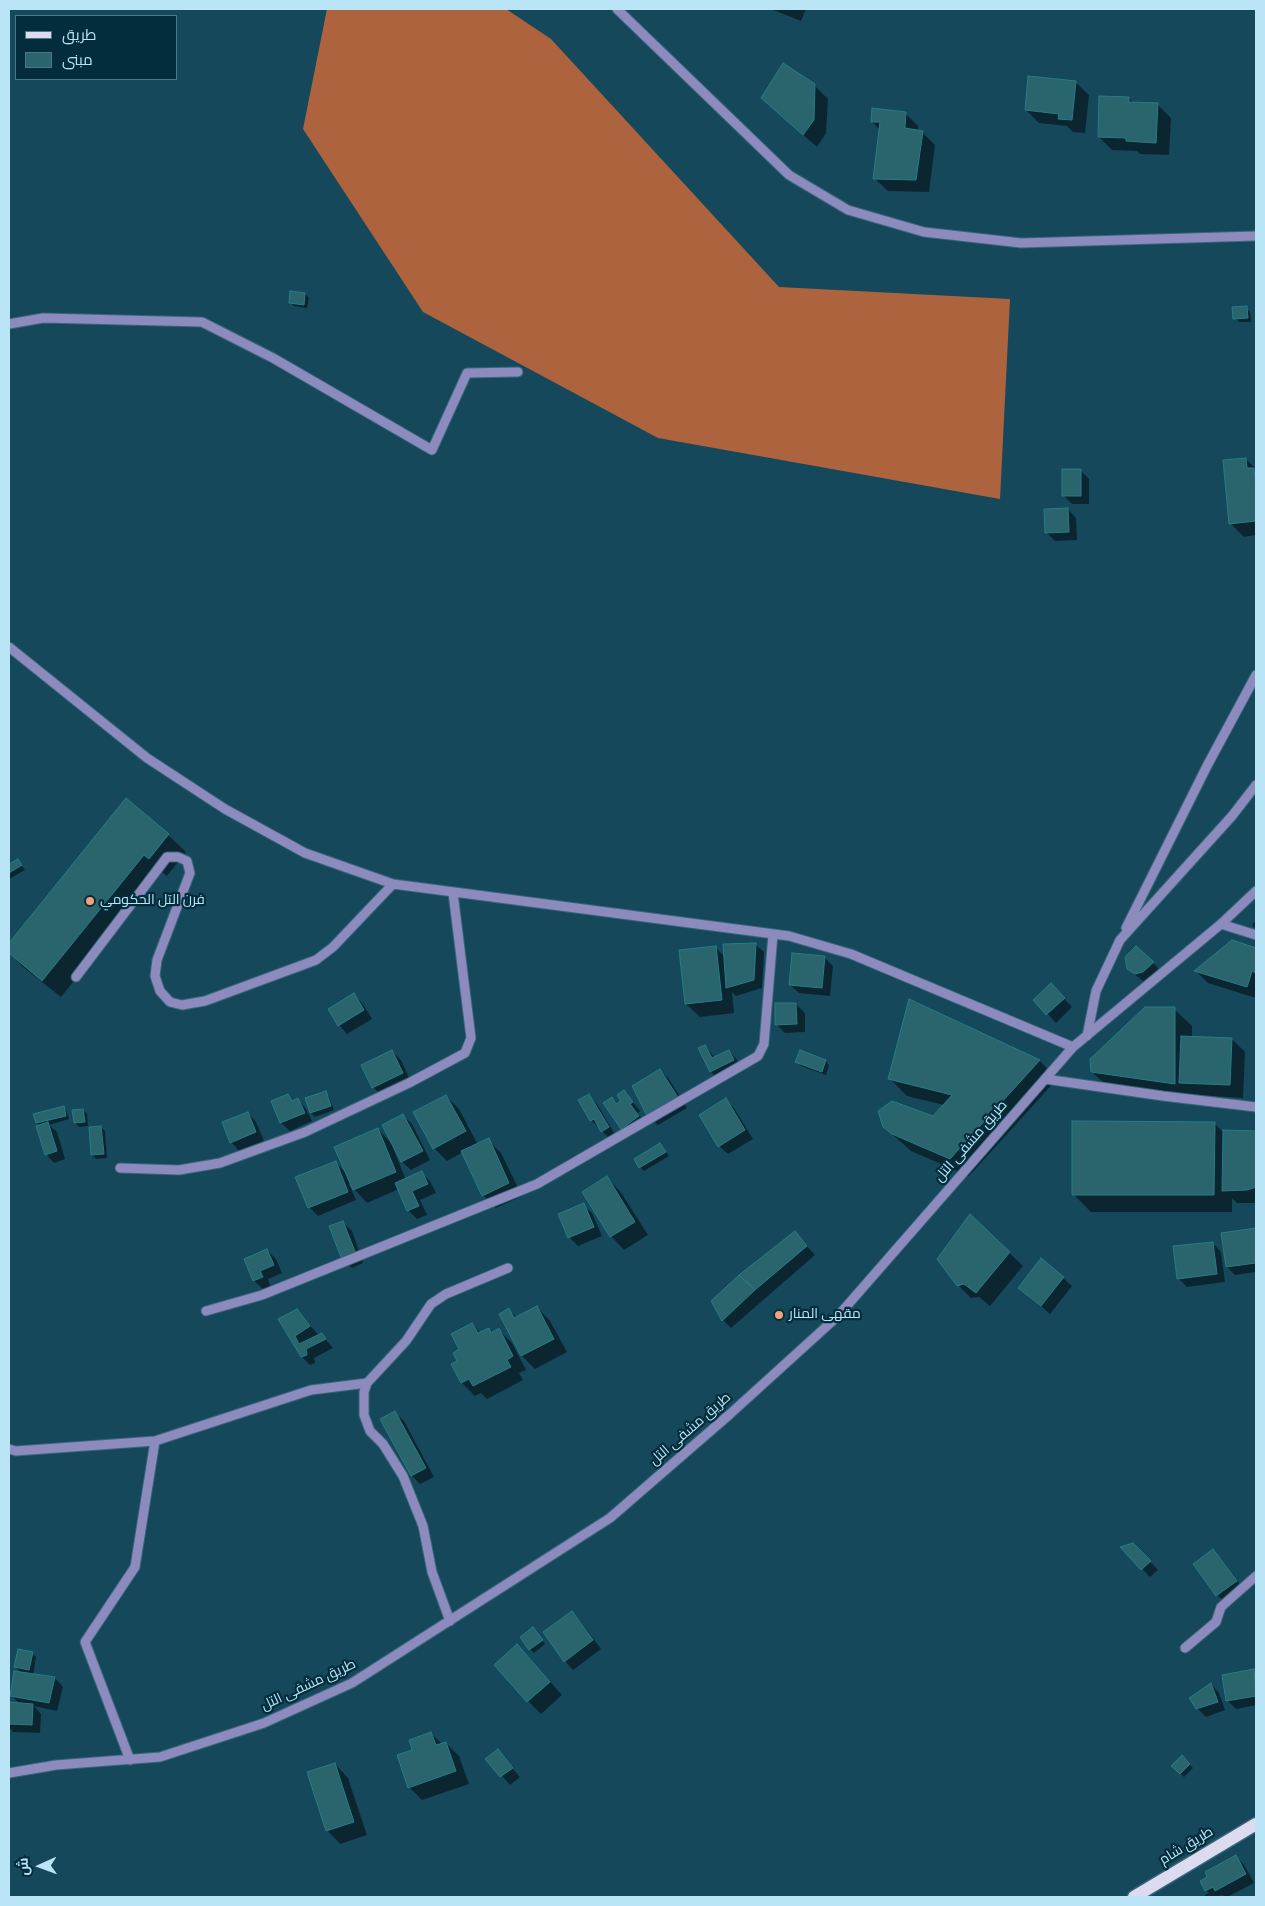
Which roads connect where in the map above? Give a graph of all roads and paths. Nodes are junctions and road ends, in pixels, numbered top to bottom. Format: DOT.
graph roads {
  1 [pos="617,9"];
  2 [pos="1256,236"];
  3 [pos="9,324"];
  4 [pos="518,372"];
  5 [pos="9,647"];
  6 [pos="1256,675"];
  7 [pos="1256,785"];
  8 [pos="393,884"];
  9 [pos="1256,891"];
  10 [pos="453,893"];
  11 [pos="1221,924"];
  12 [pos="773,934"];
  13 [pos="1256,935"];
  14 [pos="1120,940"];
  15 [pos="76,977"];
  16 [pos="1087,1036"];
  17 [pos="1073,1047"];
  18 [pos="1045,1079"];
  19 [pos="1256,1106"];
  20 [pos="120,1168"];
  21 [pos="508,1268"];
  22 [pos="206,1311"];
  23 [pos="367,1383"];
  24 [pos="155,1441"];
  25 [pos="9,1449"];
  26 [pos="1256,1576"];
  27 [pos="450,1621"];
  28 [pos="1185,1648"];
  29 [pos="130,1760"];
  30 [pos="9,1773"];
  31 [pos="1256,1824"];
  32 [pos="1134,1897"];
  1 -- 2 [label="street"];
  3 -- 4 [label="street"];
  5 -- 8 [label="street"];
  6 -- 14 [label="street"];
  7 -- 14 [label="street"];
  8 -- 10 [label="street"];
  8 -- 15 [label="street"];
  9 -- 11 [label="street, طريق مشفى التل"];
  10 -- 12 [label="street"];
  10 -- 20 [label="street"];
  11 -- 13 [label="street"];
  11 -- 16 [label="street, طريق مشفى التل"];
  12 -- 17 [label="street"];
  12 -- 22 [label="street"];
  14 -- 16 [label="street"];
  16 -- 17 [label="street, طريق مشفى التل"];
  17 -- 18 [label="street, طريق مشفى التل"];
  18 -- 19 [label="street"];
  18 -- 27 [label="street, طريق مشفى التل"];
  21 -- 23 [label="street"];
  23 -- 24 [label="street"];
  23 -- 27 [label="street"];
  24 -- 25 [label="street"];
  24 -- 29 [label="street"];
  26 -- 28 [label="street"];
  27 -- 29 [label="street, طريق مشفى التل"];
  29 -- 30 [label="street, طريق مشفى التل"];
  31 -- 32 [label="main road, طريق شام"];
}
